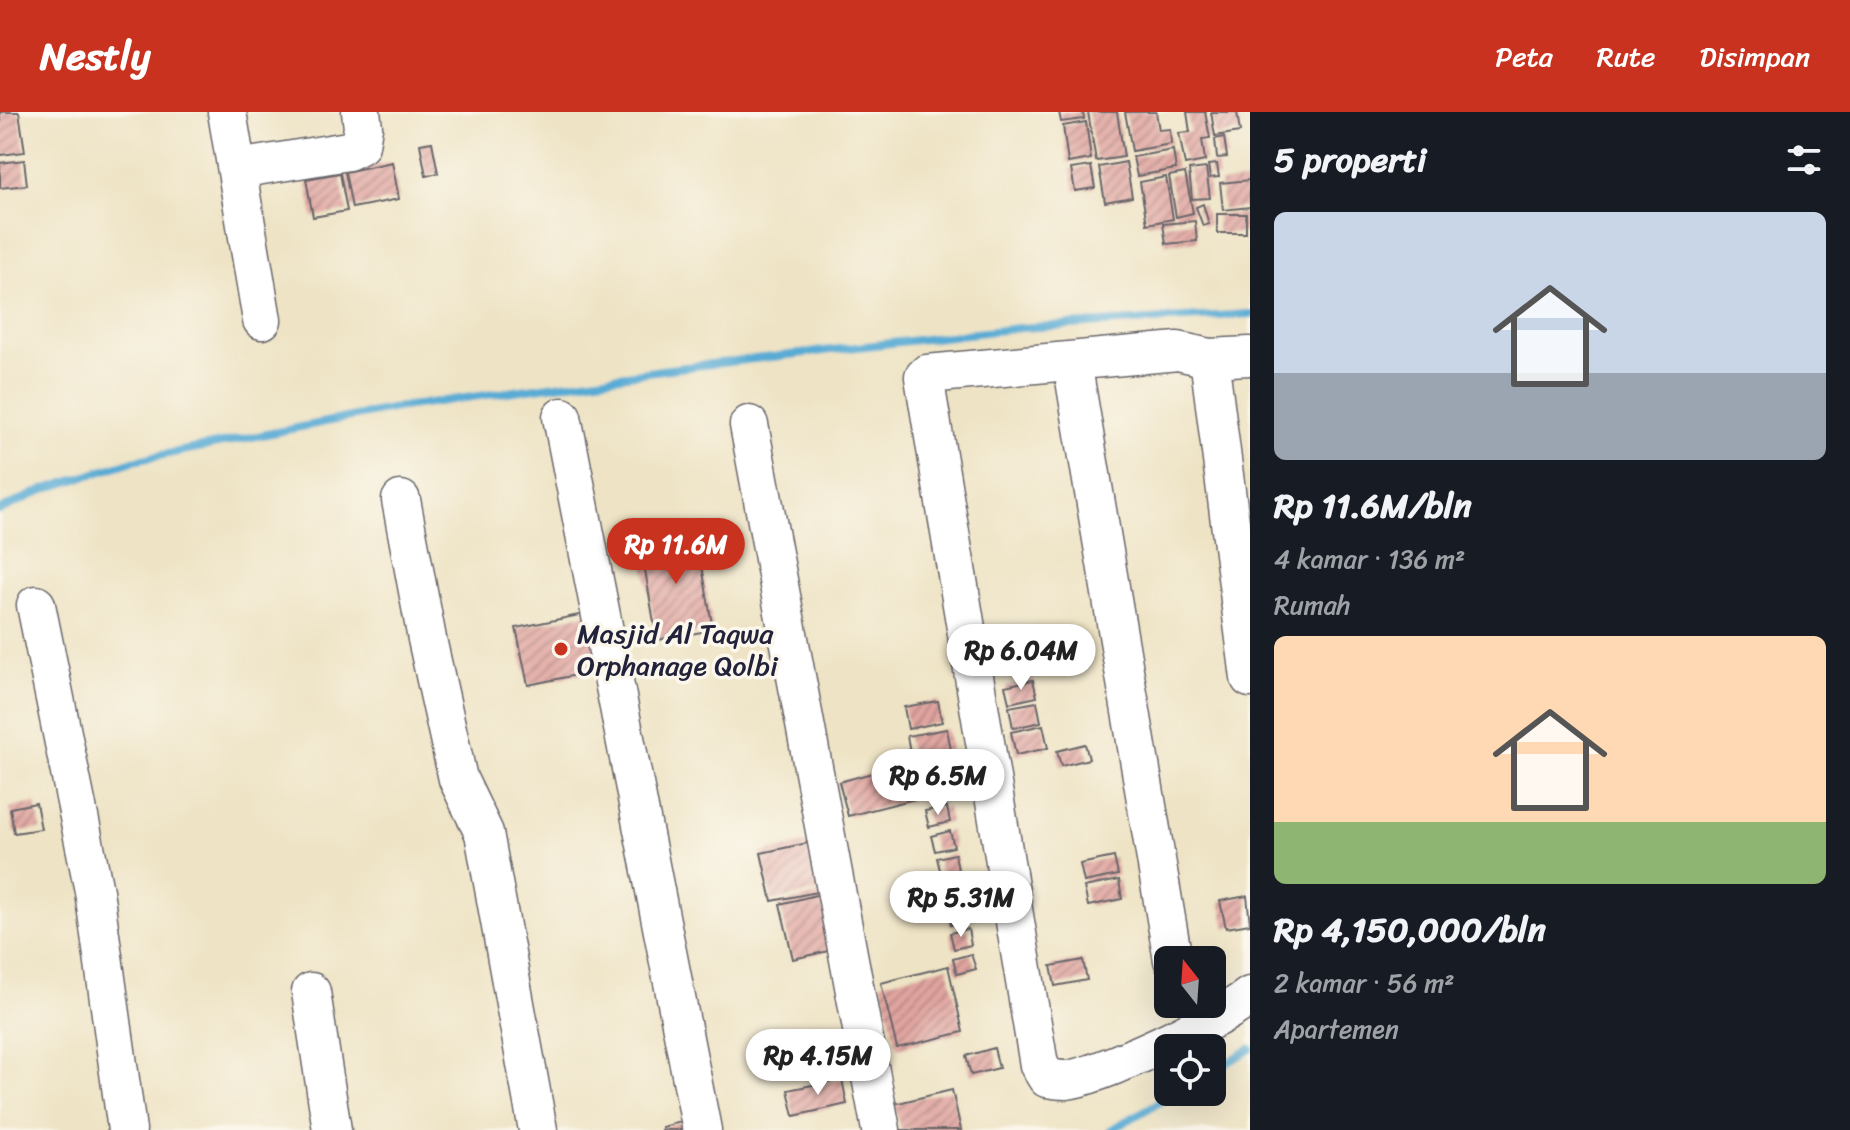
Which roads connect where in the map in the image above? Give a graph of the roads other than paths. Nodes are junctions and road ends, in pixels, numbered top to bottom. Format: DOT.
graph roads {
  1 [pos="227,112"];
  2 [pos="361,112"];
  3 [pos="237,169"];
  4 [pos="262,320"];
  5 [pos="1250,356"];
  6 [pos="1209,358"];
  7 [pos="1072,362"];
  8 [pos="562,417"];
  9 [pos="749,425"];
  10 [pos="401,500"];
  11 [pos="36,605"];
  12 [pos="1250,678"];
  13 [pos="1171,946"];
  14 [pos="311,992"];
  15 [pos="1226,1017"];
  16 [pos="1247,1017"];
  17 [pos="1183,1018"];
  18 [pos="127,1130"];
  19 [pos="332,1130"];
  20 [pos="538,1130"];
  21 [pos="702,1130"];
  22 [pos="881,1130"];
  1 -- 3 [label="street"];
  2 -- 3 [label="street"];
  3 -- 4 [label="street"];
  5 -- 6 [label="street"];
  6 -- 7 [label="street"];
  6 -- 12 [label="street"];
  7 -- 13 [label="street"];
  7 -- 17 [label="street"];
  8 -- 21 [label="street"];
  9 -- 22 [label="street"];
  10 -- 20 [label="street"];
  11 -- 18 [label="street"];
  14 -- 19 [label="street"];
  15 -- 16 [label="street"];
}
